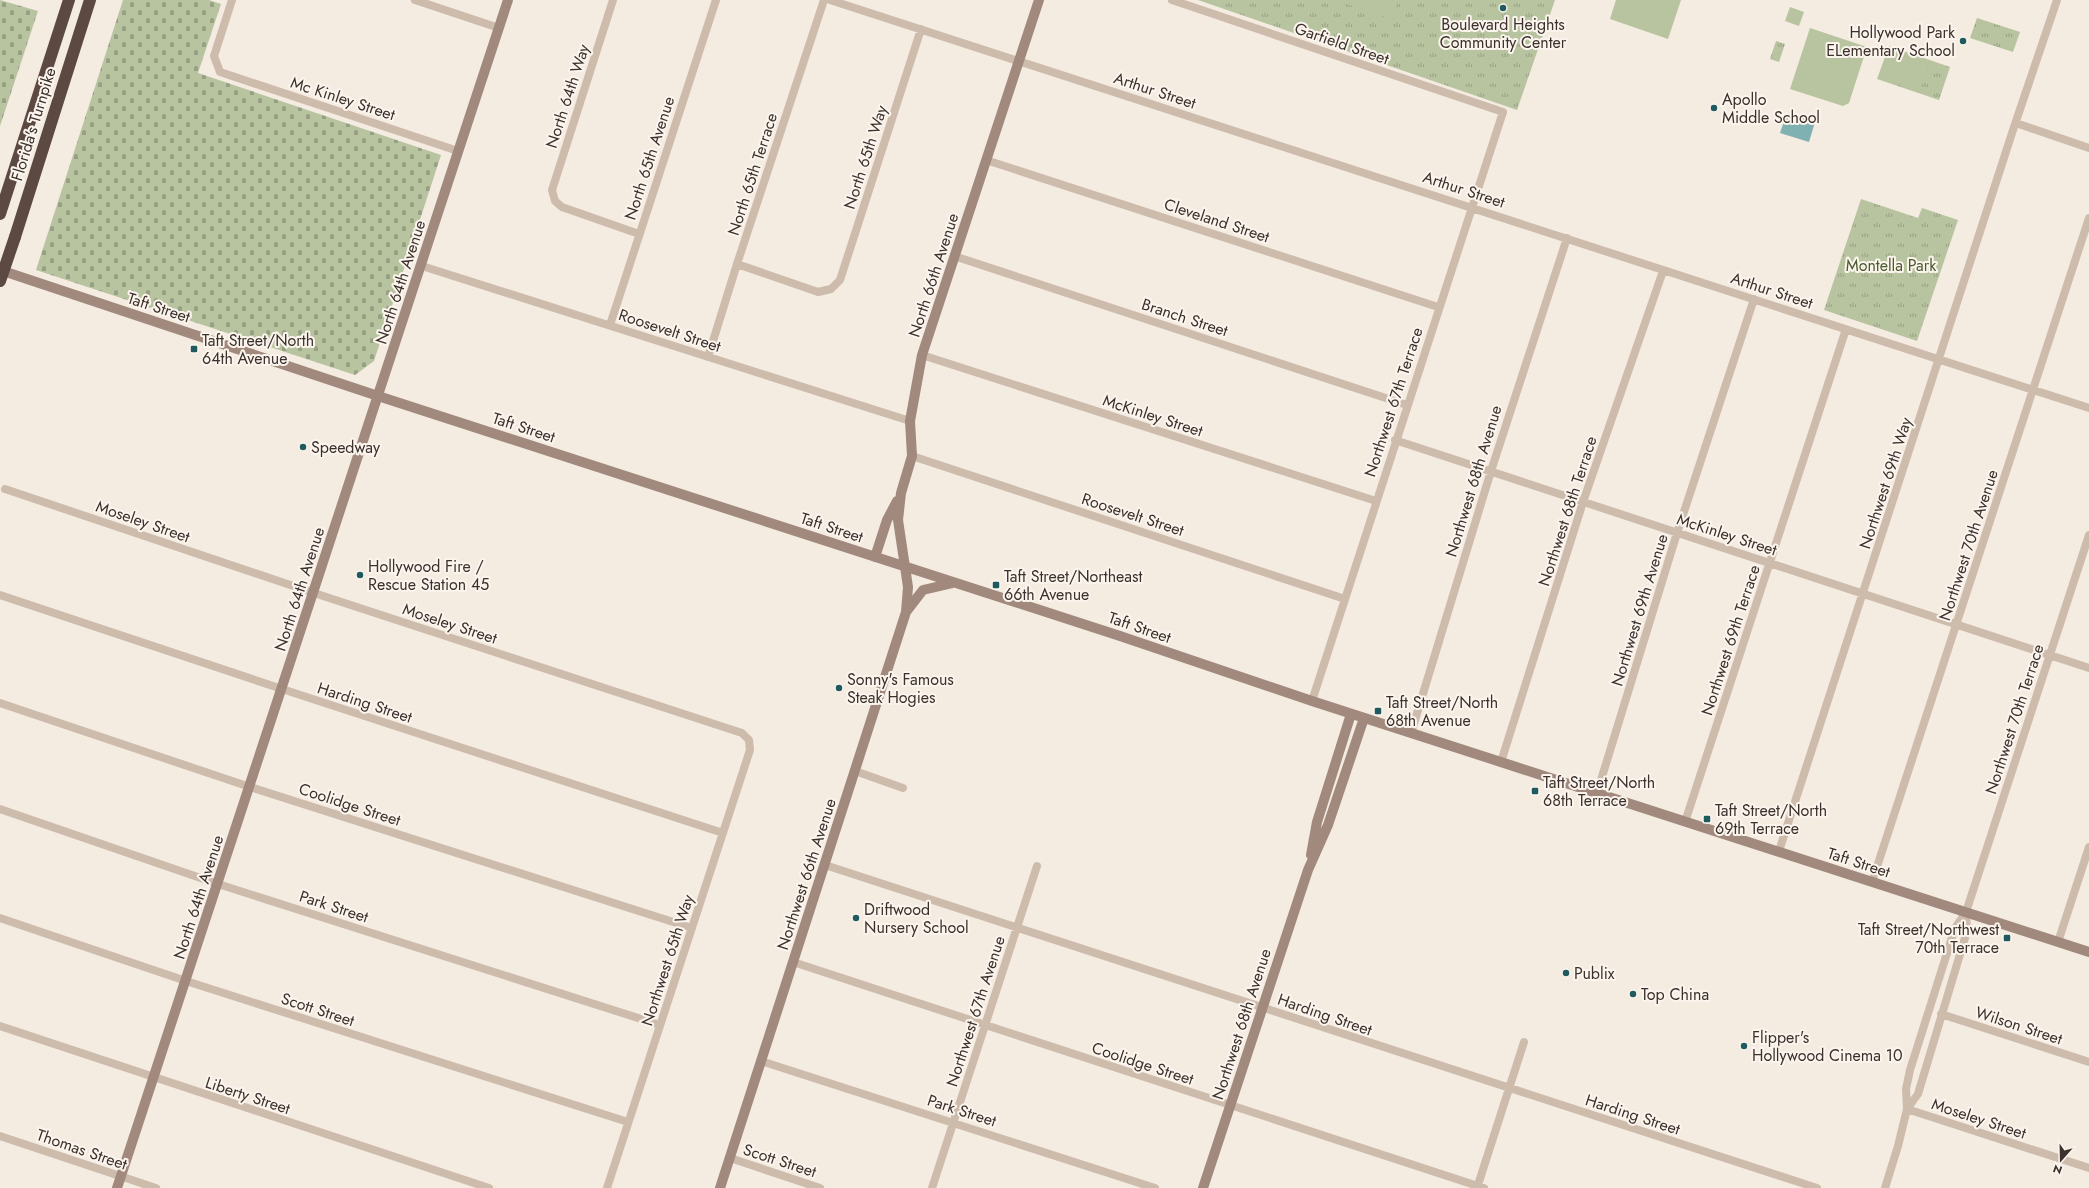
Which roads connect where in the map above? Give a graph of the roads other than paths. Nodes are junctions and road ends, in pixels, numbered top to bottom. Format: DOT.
graph roads {
  1 [pos="69,0"];
  2 [pos="90,0"];
  3 [pos="232,0"];
  4 [pos="415,0"];
  5 [pos="508,0"];
  6 [pos="613,0"];
  7 [pos="716,0"];
  8 [pos="824,0"];
  9 [pos="830,0"];
  10 [pos="1039,0"];
  11 [pos="1172,0"];
  12 [pos="2057,0"];
  13 [pos="499,28"];
  14 [pos="921,29"];
  15 [pos="1020,62"];
  16 [pos="1503,112"];
  17 [pos="2016,124"];
  18 [pos="2089,148"];
  19 [pos="458,151"];
  20 [pos="986,160"];
  21 [pos="1471,206"];
  22 [pos="0,214"];
  23 [pos="2089,218"];
  24 [pos="639,234"];
  25 [pos="1567,238"];
  26 [pos="954,256"];
  27 [pos="737,264"];
  28 [pos="422,266"];
  29 [pos="0,270"];
  30 [pos="1662,271"];
  31 [pos="0,281"];
  32 [pos="1754,299"];
  33 [pos="1438,307"];
  34 [pos="610,326"];
  35 [pos="1846,329"];
  36 [pos="922,355"];
  37 [pos="708,357"];
  38 [pos="1940,359"];
  39 [pos="2034,390"];
  40 [pos="378,396"];
  41 [pos="1407,405"];
  42 [pos="2089,408"];
  43 [pos="910,421"];
  44 [pos="1395,440"];
  45 [pos="912,456"];
  46 [pos="1491,471"];
  47 [pos="5,489"];
  48 [pos="901,493"];
  49 [pos="1376,501"];
  50 [pos="1584,502"];
  51 [pos="1677,533"];
  52 [pos="2089,535"];
  53 [pos="875,557"];
  54 [pos="1770,562"];
  55 [pos="906,567"];
  56 [pos="955,582"];
  57 [pos="1863,593"];
  58 [pos="314,594"];
  59 [pos="0,595"];
  60 [pos="1345,598"];
  61 [pos="906,612"];
  62 [pos="1956,624"];
  63 [pos="2050,654"];
  64 [pos="2089,668"];
  65 [pos="282,689"];
  66 [pos="1312,701"];
  67 [pos="0,703"];
  68 [pos="1351,714"];
  69 [pos="1364,718"];
  70 [pos="1411,733"];
  71 [pos="749,740"];
  72 [pos="1501,762"];
  73 [pos="855,771"];
  74 [pos="250,787"];
  75 [pos="903,788"];
  76 [pos="1597,793"];
  77 [pos="0,810"];
  78 [pos="1685,822"];
  79 [pos="723,833"];
  80 [pos="2089,847"];
  81 [pos="1779,851"];
  82 [pos="825,865"];
  83 [pos="1037,866"];
  84 [pos="1308,870"];
  85 [pos="1872,882"];
  86 [pos="218,884"];
  87 [pos="1966,912"];
  88 [pos="0,918"];
  89 [pos="692,928"];
  90 [pos="1017,928"];
  91 [pos="2058,942"];
  92 [pos="2089,952"];
  93 [pos="793,962"];
  94 [pos="186,981"];
  95 [pos="1262,1008"];
  96 [pos="1941,1014"];
  97 [pos="660,1025"];
  98 [pos="0,1026"];
  99 [pos="985,1026"];
  100 [pos="1524,1042"];
  101 [pos="761,1061"];
  102 [pos="2089,1062"];
  103 [pos="154,1078"];
  104 [pos="1509,1089"];
  105 [pos="1230,1106"];
  106 [pos="1907,1109"];
  107 [pos="628,1122"];
  108 [pos="954,1122"];
  109 [pos="0,1136"];
  110 [pos="730,1158"];
  111 [pos="2089,1168"];
  112 [pos="121,1177"];
  113 [pos="1479,1187"];
  114 [pos="117,1188"];
  115 [pos="156,1188"];
  116 [pos="489,1188"];
  117 [pos="607,1188"];
  118 [pos="720,1188"];
  119 [pos="820,1188"];
  120 [pos="932,1188"];
  121 [pos="1155,1188"];
  122 [pos="1204,1188"];
  123 [pos="1817,1188"];
  124 [pos="1885,1188"];
  1 -- 22 [label="highway, Florida's Turnpike"];
  2 -- 31 [label="highway, Florida's Turnpike, bridge"];
  3 -- 19 [label="street, Mc Kinley Street"];
  4 -- 13 [label="street"];
  5 -- 13 [label="street, North 64th Avenue"];
  6 -- 24 [label="street, North 64th Way"];
  7 -- 24 [label="street, North 65th Avenue"];
  8 -- 27 [label="street, North 65th Terrace"];
  9 -- 14 [label="street, Arthur Street"];
  10 -- 15 [label="street, North 66th Avenue"];
  11 -- 16 [label="street, Garfield Street"];
  12 -- 17 [label="street, Northwest 69th Way"];
  13 -- 19 [label="street, North 64th Avenue"];
  14 -- 15 [label="street, Arthur Street"];
  14 -- 27 [label="street, North 65th Way"];
  15 -- 20 [label="street, North 66th Avenue"];
  15 -- 21 [label="street, Arthur Street"];
  16 -- 21 [label="street, Northwest 67th Terrace"];
  17 -- 18 [label="street"];
  17 -- 38 [label="street, Northwest 69th Way"];
  19 -- 28 [label="street, North 64th Avenue"];
  20 -- 26 [label="street, North 66th Avenue"];
  20 -- 33 [label="street, Cleveland Street"];
  21 -- 25 [label="street, Arthur Street"];
  21 -- 33 [label="street, Northwest 67th Terrace"];
  23 -- 39 [label="street, Northwest 70th Avenue"];
  24 -- 34 [label="street, North 65th Avenue"];
  25 -- 30 [label="street, Arthur Street"];
  25 -- 46 [label="street, Northwest 68th Avenue"];
  26 -- 36 [label="street, North 66th Avenue"];
  26 -- 41 [label="street, Branch Street"];
  27 -- 37 [label="street, North 65th Terrace"];
  28 -- 34 [label="street, Roosevelt Street"];
  28 -- 40 [label="street, North 64th Avenue"];
  29 -- 40 [label="street, Taft Street"];
  30 -- 32 [label="street, Arthur Street"];
  30 -- 50 [label="street, Northwest 68th Terrace"];
  32 -- 35 [label="street, Arthur Street"];
  32 -- 51 [label="street, Northwest 69th Avenue"];
  33 -- 41 [label="street, Northwest 67th Terrace"];
  34 -- 37 [label="street, Roosevelt Street"];
  35 -- 38 [label="street, Arthur Street"];
  35 -- 54 [label="street, Northwest 69th Terrace"];
  36 -- 43 [label="street, North 66th Avenue"];
  36 -- 49 [label="street, McKinley Street"];
  37 -- 43 [label="street, Roosevelt Street"];
  38 -- 39 [label="street, Arthur Street"];
  38 -- 57 [label="street, Northwest 69th Way"];
  39 -- 42 [label="street, Arthur Street"];
  39 -- 62 [label="street, Northwest 70th Avenue"];
  40 -- 53 [label="street, Taft Street"];
  40 -- 58 [label="street, North 64th Avenue"];
  41 -- 44 [label="street, Northwest 67th Terrace"];
  43 -- 45 [label="street, North 66th Avenue"];
  44 -- 46 [label="street, McKinley Street"];
  44 -- 49 [label="street, Northwest 67th Terrace"];
  45 -- 48 [label="street, North 66th Avenue"];
  45 -- 60 [label="street, Roosevelt Street"];
  46 -- 50 [label="street, McKinley Street"];
  46 -- 70 [label="street, Northwest 68th Avenue"];
  47 -- 58 [label="street, Moseley Street"];
  48 -- 53 [label="street"];
  48 -- 55 [label="street, North 66th Avenue"];
  49 -- 60 [label="street, Northwest 67th Terrace"];
  50 -- 51 [label="street, McKinley Street"];
  50 -- 72 [label="street, Northwest 68th Terrace"];
  51 -- 54 [label="street, McKinley Street"];
  51 -- 76 [label="street, Northwest 69th Avenue"];
  52 -- 63 [label="street, Northwest 70th Terrace"];
  53 -- 55 [label="street, Taft Street"];
  54 -- 57 [label="street, McKinley Street"];
  54 -- 78 [label="street, Northwest 69th Terrace"];
  55 -- 56 [label="street, Taft Street"];
  55 -- 61 [label="street, Northwest 66th Avenue"];
  56 -- 61 [label="street"];
  56 -- 66 [label="street, Taft Street"];
  57 -- 62 [label="street, McKinley Street"];
  57 -- 81 [label="street, Northwest 69th Way"];
  58 -- 65 [label="street, North 64th Avenue"];
  58 -- 71 [label="street, Moseley Street"];
  59 -- 65 [label="street, Harding Street"];
  60 -- 66 [label="street, Northwest 67th Terrace"];
  61 -- 73 [label="street, Northwest 66th Avenue"];
  62 -- 63 [label="street, McKinley Street"];
  62 -- 85 [label="street, Northwest 70th Avenue"];
  63 -- 64 [label="street"];
  63 -- 87 [label="street, Northwest 70th Terrace"];
  65 -- 74 [label="street, North 64th Avenue"];
  65 -- 79 [label="street, Harding Street"];
  66 -- 68 [label="street, Taft Street"];
  67 -- 74 [label="street, Coolidge Street"];
  68 -- 69 [label="street, Taft Street"];
  68 -- 84 [label="street, Northwest 68th Avenue"];
  69 -- 70 [label="street, Taft Street"];
  69 -- 84 [label="street, Northwest 68th Avenue"];
  70 -- 72 [label="street, Taft Street"];
  71 -- 79 [label="street, Northwest 65th Way"];
  72 -- 76 [label="street, Taft Street"];
  73 -- 75 [label="street"];
  73 -- 82 [label="street, Northwest 66th Avenue"];
  74 -- 86 [label="street, North 64th Avenue"];
  74 -- 89 [label="street, Coolidge Street"];
  76 -- 78 [label="street, Taft Street"];
  77 -- 86 [label="street, Park Street"];
  78 -- 81 [label="street, Taft Street"];
  79 -- 89 [label="street, Northwest 65th Way"];
  80 -- 91 [label="street"];
  81 -- 85 [label="street, Taft Street"];
  82 -- 90 [label="street, Harding Street"];
  82 -- 93 [label="street, Northwest 66th Avenue"];
  83 -- 90 [label="street, Northwest 67th Avenue"];
  84 -- 95 [label="street, Northwest 68th Avenue"];
  85 -- 87 [label="street, Taft Street"];
  86 -- 94 [label="street, North 64th Avenue"];
  86 -- 97 [label="street, Park Street"];
  87 -- 91 [label="street, Taft Street"];
  87 -- 96 [label="street"];
  87 -- 106 [label="street"];
  88 -- 94 [label="street, Scott Street"];
  89 -- 97 [label="street, Northwest 65th Way"];
  90 -- 95 [label="street, Harding Street"];
  90 -- 99 [label="street, Northwest 67th Avenue"];
  91 -- 92 [label="street, Taft Street"];
  93 -- 99 [label="street, Coolidge Street"];
  93 -- 101 [label="street, Northwest 66th Avenue"];
  94 -- 103 [label="street, North 64th Avenue"];
  94 -- 107 [label="street, Scott Street"];
  95 -- 104 [label="street, Harding Street"];
  95 -- 105 [label="street, Northwest 68th Avenue"];
  96 -- 102 [label="street, Wilson Street"];
  96 -- 106 [label="street"];
  97 -- 107 [label="street, Northwest 65th Way"];
  98 -- 103 [label="street, Liberty Street"];
  99 -- 105 [label="street, Coolidge Street"];
  99 -- 108 [label="street, Northwest 67th Avenue"];
  100 -- 104 [label="street"];
  101 -- 108 [label="street, Park Street"];
  101 -- 110 [label="street, Northwest 66th Avenue"];
  103 -- 112 [label="street, North 64th Avenue"];
  103 -- 116 [label="street, Liberty Street"];
  104 -- 113 [label="street"];
  104 -- 123 [label="street, Harding Street"];
  105 -- 113 [label="street, Coolidge Street"];
  105 -- 122 [label="street, Northwest 68th Avenue"];
  106 -- 111 [label="street, Moseley Street"];
  106 -- 124 [label="street"];
  107 -- 117 [label="street, Northwest 65th Way"];
  108 -- 120 [label="street, Northwest 67th Avenue"];
  108 -- 121 [label="street, Park Street"];
  109 -- 112 [label="street, Thomas Street"];
  110 -- 118 [label="street, Northwest 66th Avenue"];
  110 -- 119 [label="street, Scott Street"];
  112 -- 114 [label="street, North 64th Avenue"];
  112 -- 115 [label="street, Thomas Street"];
}
